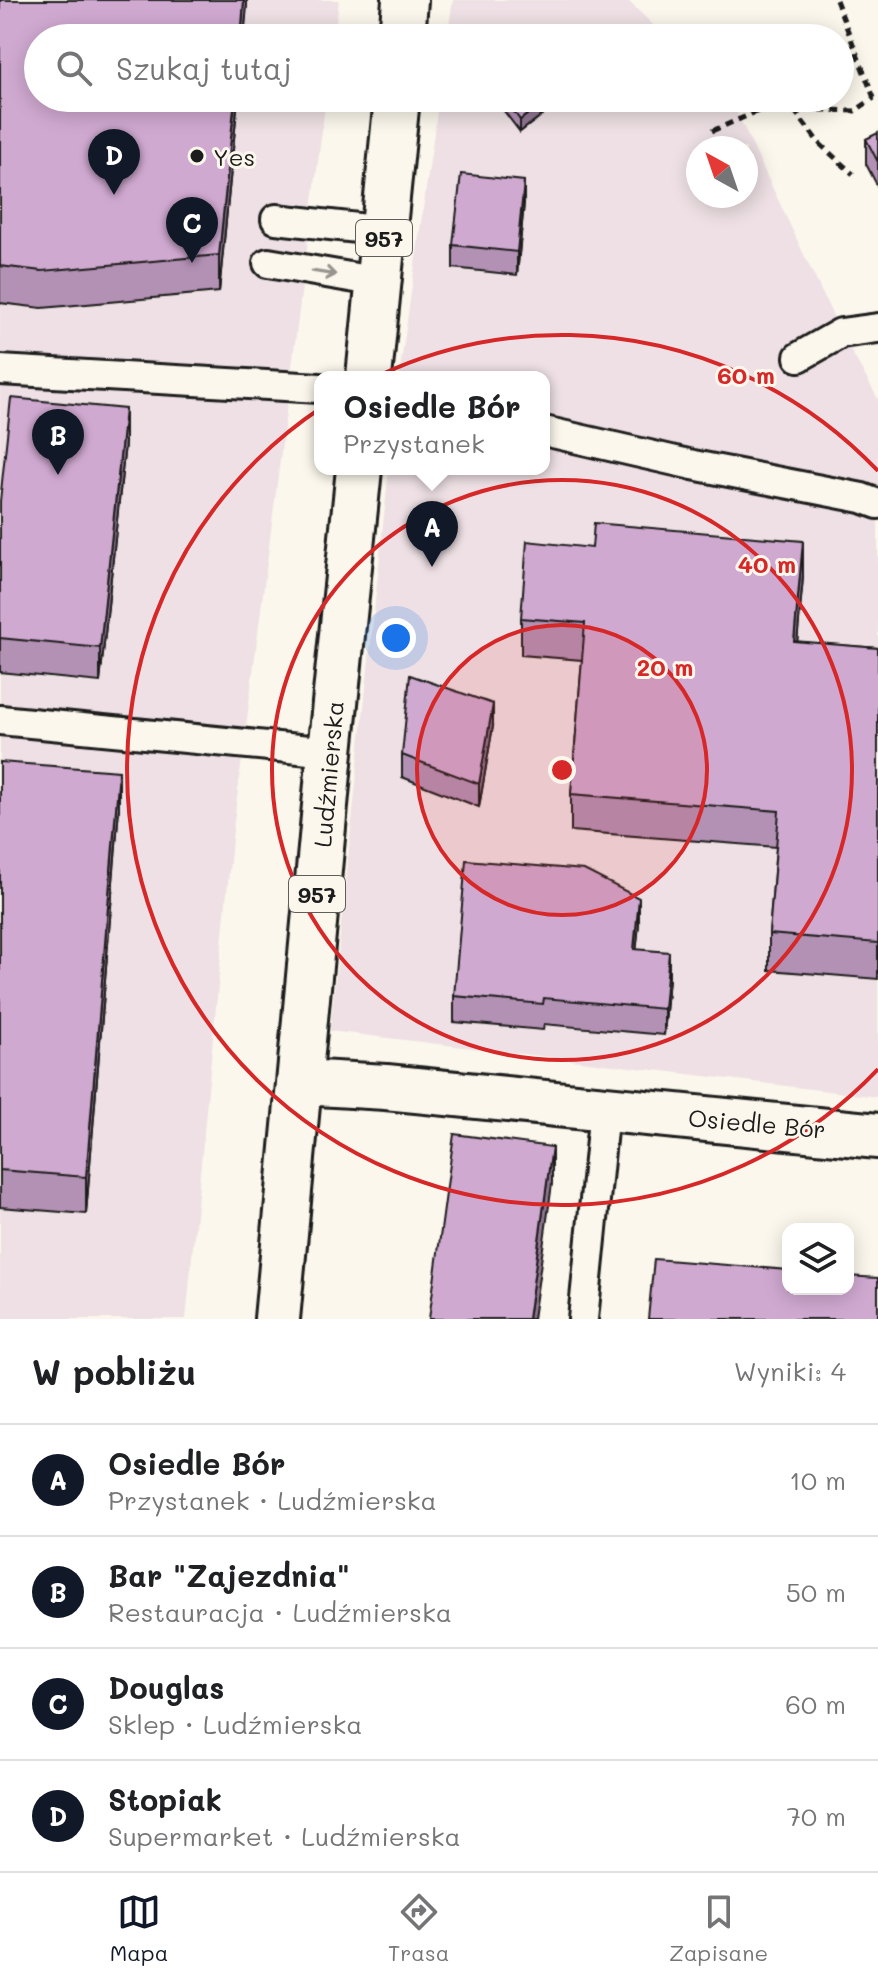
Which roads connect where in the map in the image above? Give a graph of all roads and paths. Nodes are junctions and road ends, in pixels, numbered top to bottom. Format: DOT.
graph roads {
  1 [pos="405,0"];
  2 [pos="836,0"];
  3 [pos="403,24"];
  4 [pos="846,24"];
  5 [pos="854,44"];
  6 [pos="876,98"];
  7 [pos="854,111"];
  8 [pos="396,112"];
  9 [pos="756,112"];
  10 [pos="795,112"];
  11 [pos="712,131"];
  12 [pos="853,174"];
  13 [pos="276,219"];
  14 [pos="385,231"];
  15 [pos="268,263"];
  16 [pos="379,282"];
  17 [pos="878,328"];
  18 [pos="799,357"];
  19 [pos="0,370"];
  20 [pos="370,371"];
  21 [pos="314,388"];
  22 [pos="550,432"];
  23 [pos="358,475"];
  24 [pos="878,504"];
  25 [pos="0,720"];
  26 [pos="330,752"];
  27 [pos="301,1082"];
  28 [pos="604,1110"];
  29 [pos="878,1136"];
  30 [pos="277,1319"];
  31 [pos="583,1319"];
  1 -- 3 [label="main road"];
  2 -- 4 [label="path"];
  5 -- 6 [label="path"];
  6 -- 7 [label="path"];
  8 -- 14 [label="main road, 957"];
  9 -- 11 [label="path"];
  10 -- 12 [label="path"];
  13 -- 14 [label="lane"];
  14 -- 16 [label="main road, 957"];
  15 -- 16 [label="lane, one-way"];
  16 -- 20 [label="main road, 957"];
  17 -- 18 [label="lane"];
  19 -- 21 [label="lane"];
  22 -- 24 [label="lane"];
  23 -- 26 [label="main road, Ludźmierska / 957"];
  25 -- 26 [label="lane"];
  26 -- 27 [label="main road, Ludźmierska / 957"];
  27 -- 28 [label="main road, Osiedle Bór"];
  27 -- 30 [label="main road, Ludźmierska / 957"];
  28 -- 29 [label="main road, Osiedle Bór"];
  28 -- 31 [label="lane"];
}
